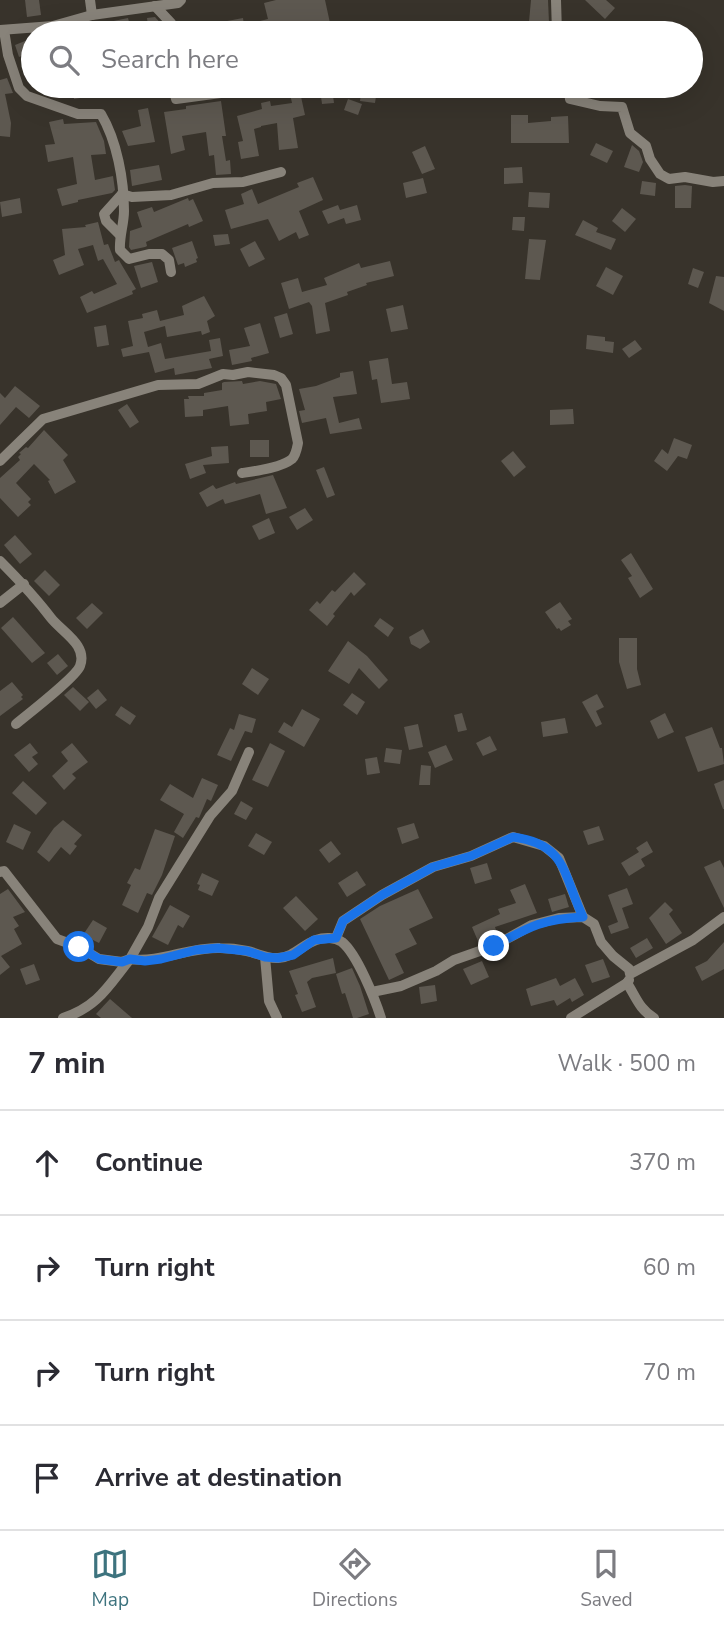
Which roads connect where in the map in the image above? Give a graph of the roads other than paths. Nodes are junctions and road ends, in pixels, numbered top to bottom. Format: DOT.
graph roads {
  1 [pos="90,0"];
  2 [pos="181,0"];
  3 [pos="556,0"];
  4 [pos="155,6"];
  5 [pos="92,15"];
  6 [pos="71,21"];
  7 [pos="169,21"];
  8 [pos="557,21"];
  9 [pos="21,29"];
  10 [pos="2,30"];
  11 [pos="21,90"];
  12 [pos="33,98"];
  13 [pos="570,98"];
  14 [pos="281,172"];
  15 [pos="724,181"];
  16 [pos="122,194"];
  17 [pos="120,235"];
  18 [pos="171,272"];
  19 [pos="0,461"];
  20 [pos="242,473"];
  21 [pos="0,561"];
  22 [pos="24,584"];
  23 [pos="0,603"];
  24 [pos="16,724"];
  25 [pos="249,752"];
  26 [pos="0,872"];
  27 [pos="583,917"];
  28 [pos="724,917"];
  29 [pos="336,938"];
  30 [pos="265,957"];
  31 [pos="130,959"];
  32 [pos="628,978"];
  33 [pos="372,992"];
  34 [pos="63,1018"];
  35 [pos="277,1018"];
  36 [pos="381,1018"];
  37 [pos="571,1018"];
  38 [pos="654,1018"];
  1 -- 5 [label="street"];
  2 -- 4 [label="street"];
  3 -- 8 [label="street"];
  4 -- 5 [label="street"];
  4 -- 7 [label="street"];
  5 -- 6 [label="street"];
  9 -- 10 [label="street"];
  10 -- 11 [label="street"];
  12 -- 16 [label="street"];
  13 -- 15 [label="street"];
  14 -- 16 [label="street"];
  16 -- 17 [label="street"];
  16 -- 17 [label="street"];
  17 -- 18 [label="street"];
  19 -- 20 [label="street"];
  21 -- 22 [label="street"];
  22 -- 23 [label="street"];
  22 -- 24 [label="street"];
  25 -- 31 [label="street"];
  26 -- 31 [label="street"];
  27 -- 29 [label="street"];
  27 -- 32 [label="street"];
  27 -- 33 [label="street"];
  28 -- 32 [label="street"];
  29 -- 30 [label="street"];
  29 -- 33 [label="street"];
  30 -- 31 [label="street"];
  30 -- 35 [label="street"];
  31 -- 34 [label="street"];
  32 -- 37 [label="street"];
  32 -- 38 [label="street"];
  33 -- 36 [label="street"];
}
